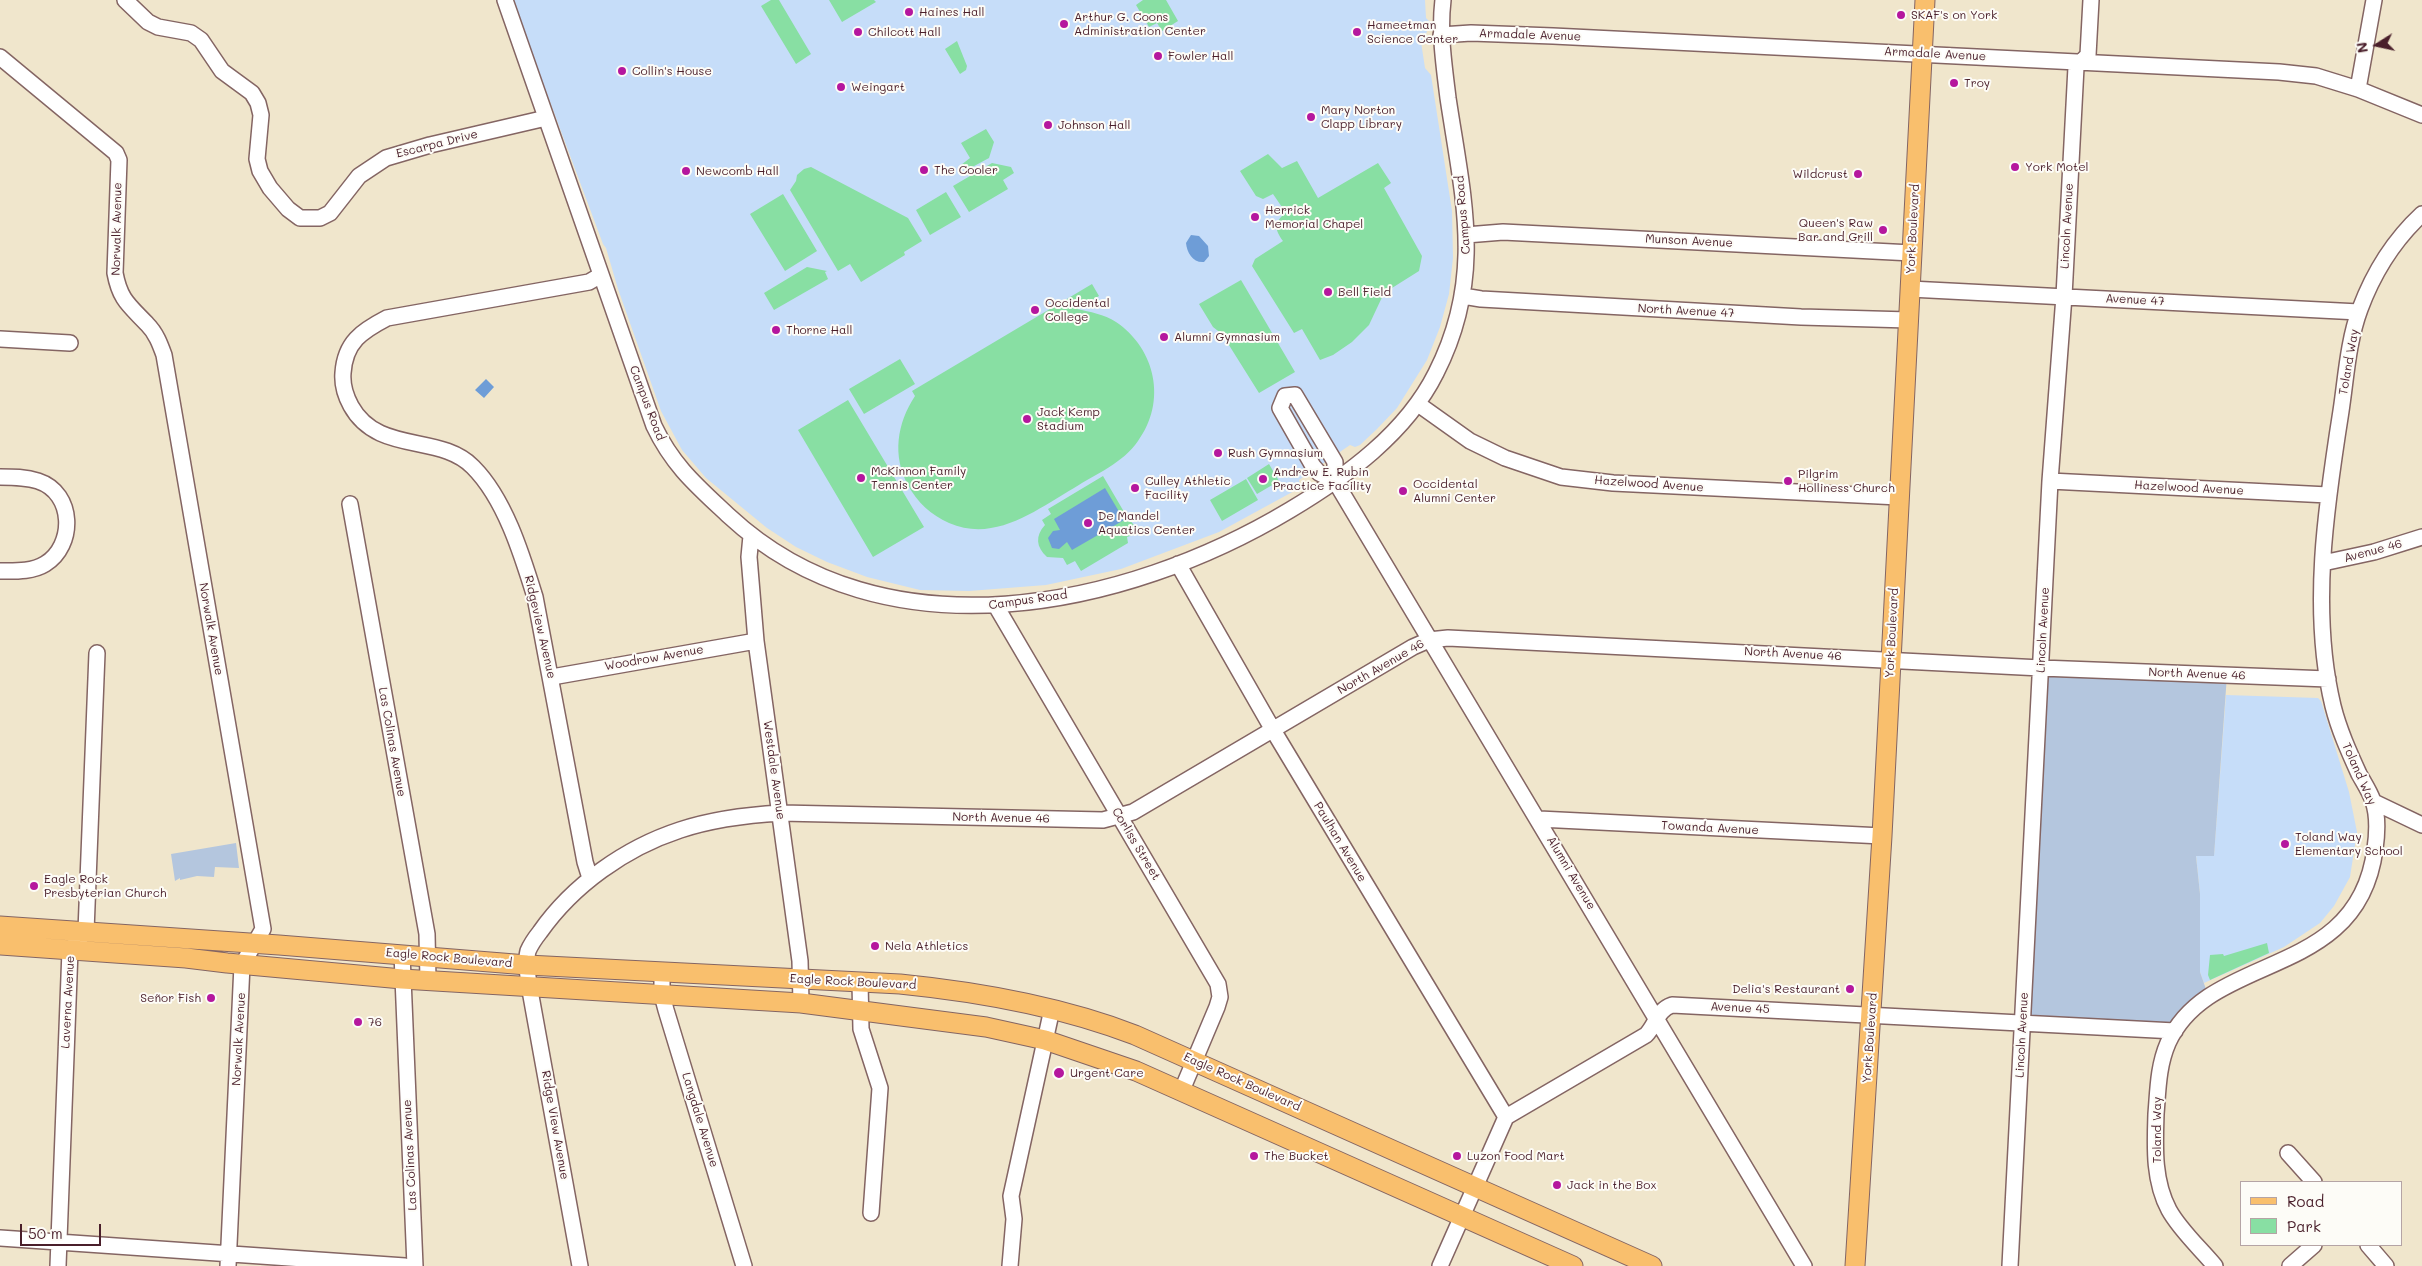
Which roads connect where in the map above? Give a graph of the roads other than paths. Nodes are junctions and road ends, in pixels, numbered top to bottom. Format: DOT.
graph roads {
  1 [pos="125,0"];
  2 [pos="505,0"];
  3 [pos="1443,0"];
  4 [pos="1925,0"];
  5 [pos="2091,0"];
  6 [pos="2374,0"];
  7 [pos="1441,35"];
  8 [pos="1923,53"];
  9 [pos="0,57"];
  10 [pos="2082,61"];
  11 [pos="2358,89"];
  12 [pos="2422,115"];
  13 [pos="546,118"];
  14 [pos="2422,214"];
  15 [pos="1466,235"];
  16 [pos="1912,253"];
  17 [pos="601,275"];
  18 [pos="1910,289"];
  19 [pos="1463,296"];
  20 [pos="2064,296"];
  21 [pos="2359,312"];
  22 [pos="1909,320"];
  23 [pos="0,339"];
  24 [pos="70,344"];
  25 [pos="1418,404"];
  26 [pos="0,477"];
  27 [pos="1335,481"];
  28 [pos="2050,481"];
  29 [pos="2328,496"];
  30 [pos="1899,497"];
  31 [pos="350,504"];
  32 [pos="751,536"];
  33 [pos="2422,537"];
  34 [pos="2322,563"];
  35 [pos="1178,564"];
  36 [pos="0,570"];
  37 [pos="996,606"];
  38 [pos="1428,640"];
  39 [pos="756,641"];
  40 [pos="97,653"];
  41 [pos="1891,659"];
  42 [pos="2041,668"];
  43 [pos="552,677"];
  44 [pos="2328,679"];
  45 [pos="1273,730"];
  46 [pos="2374,802"];
  47 [pos="780,813"];
  48 [pos="1120,817"];
  49 [pos="1539,820"];
  50 [pos="2422,825"];
  51 [pos="1882,836"];
  52 [pos="590,878"];
  53 [pos="0,926"];
  54 [pos="86,931"];
  55 [pos="256,943"];
  56 [pos="0,945"];
  57 [pos="70,950"];
  58 [pos="402,954"];
  59 [pos="428,957"];
  60 [pos="242,965"];
  61 [pos="527,965"];
  62 [pos="662,973"];
  63 [pos="802,978"];
  64 [pos="402,979"];
  65 [pos="428,980"];
  66 [pos="860,982"];
  67 [pos="529,985"];
  68 [pos="662,995"];
  69 [pos="801,1003"];
  70 [pos="1052,1009"];
  71 [pos="860,1011"];
  72 [pos="1872,1014"];
  73 [pos="1657,1017"];
  74 [pos="2022,1023"];
  75 [pos="2175,1031"];
  76 [pos="1045,1040"];
  77 [pos="1194,1061"];
  78 [pos="1182,1090"];
  79 [pos="1506,1117"];
  80 [pos="2288,1153"];
  81 [pos="2313,1181"];
  82 [pos="1476,1186"];
  83 [pos="871,1213"];
  84 [pos="1462,1216"];
  85 [pos="0,1238"];
  86 [pos="59,1242"];
  87 [pos="2313,1246"];
  88 [pos="2369,1246"];
  89 [pos="228,1260"];
  90 [pos="58,1266"];
  91 [pos="405,1266"];
  92 [pos="415,1266"];
  93 [pos="580,1266"];
  94 [pos="744,1266"];
  95 [pos="1010,1266"];
  96 [pos="1440,1266"];
  97 [pos="1573,1266"];
  98 [pos="1652,1266"];
  99 [pos="1804,1266"];
  100 [pos="1855,1266"];
  101 [pos="2010,1266"];
  102 [pos="2215,1266"];
  103 [pos="2290,1266"];
  104 [pos="2386,1266"];
  1 -- 13 [label="street, Escarpa Drive"];
  2 -- 13 [label="street, Campus Road"];
  3 -- 7 [label="street, Campus Road"];
  4 -- 8 [label="main road, York Boulevard"];
  5 -- 10 [label="street, Lincoln Avenue"];
  6 -- 11 [label="street"];
  7 -- 8 [label="street, Armadale Avenue"];
  7 -- 15 [label="street, Campus Road"];
  8 -- 10 [label="street, Armadale Avenue"];
  8 -- 16 [label="main road, York Boulevard"];
  9 -- 55 [label="street, Norwalk Avenue"];
  10 -- 11 [label="street, Armadale Avenue"];
  10 -- 20 [label="street, Lincoln Avenue"];
  11 -- 12 [label="street, Armadale Avenue"];
  13 -- 17 [label="street, Campus Road"];
  14 -- 21 [label="street, Toland Way"];
  15 -- 16 [label="street, Munson Avenue"];
  15 -- 19 [label="street, Campus Road"];
  16 -- 18 [label="main road, York Boulevard"];
  17 -- 32 [label="street, Campus Road"];
  17 -- 43 [label="street, Ridgeview Avenue"];
  18 -- 20 [label="street, Avenue 47"];
  18 -- 22 [label="main road, York Boulevard"];
  19 -- 22 [label="street, North Avenue 47"];
  19 -- 25 [label="street, Campus Road"];
  20 -- 21 [label="street, Avenue 47"];
  20 -- 28 [label="street, Lincoln Avenue"];
  21 -- 29 [label="street, Toland Way"];
  22 -- 30 [label="main road, York Boulevard"];
  23 -- 24 [label="street"];
  25 -- 27 [label="street, Campus Road"];
  25 -- 30 [label="street, Hazelwood Avenue"];
  26 -- 36 [label="street"];
  27 -- 27 [label="street, Alumni Avenue"];
  27 -- 35 [label="street, Campus Road"];
  27 -- 38 [label="street, Alumni Avenue"];
  28 -- 29 [label="street, Hazelwood Avenue"];
  28 -- 42 [label="street, Lincoln Avenue"];
  29 -- 34 [label="street, Toland Way"];
  30 -- 41 [label="main road, York Boulevard"];
  31 -- 59 [label="street, Las Colinas Avenue"];
  32 -- 37 [label="street, Campus Road"];
  32 -- 39 [label="street, Westdale Avenue"];
  33 -- 34 [label="street, Avenue 46"];
  34 -- 44 [label="street, Toland Way"];
  35 -- 37 [label="street, Campus Road"];
  35 -- 45 [label="street, Paulhan Avenue"];
  37 -- 48 [label="street, Corliss Street"];
  38 -- 41 [label="street, North Avenue 46"];
  38 -- 45 [label="street, North Avenue 46"];
  38 -- 49 [label="street, Alumni Avenue"];
  39 -- 43 [label="street, Woodrow Avenue"];
  39 -- 47 [label="street, Westdale Avenue"];
  40 -- 54 [label="street"];
  41 -- 42 [label="street, North Avenue 46"];
  41 -- 51 [label="main road, York Boulevard"];
  42 -- 44 [label="street, North Avenue 46"];
  42 -- 74 [label="street, Lincoln Avenue"];
  43 -- 52 [label="street, Ridgeview Avenue"];
  44 -- 46 [label="street, Toland Way"];
  45 -- 48 [label="street, North Avenue 46"];
  45 -- 79 [label="street, Paulhan Avenue"];
  46 -- 50 [label="street"];
  46 -- 75 [label="street, Toland Way"];
  47 -- 48 [label="street, North Avenue 46"];
  47 -- 52 [label="street, North Avenue 46"];
  47 -- 63 [label="street, Westdale Avenue"];
  48 -- 77 [label="street, Corliss Street"];
  49 -- 51 [label="street, Towanda Avenue"];
  49 -- 73 [label="street, Alumni Avenue"];
  51 -- 72 [label="main road, York Boulevard"];
  52 -- 61 [label="street, North Avenue 46"];
  53 -- 54 [label="main road, Eagle Rock Boulevard"];
  54 -- 55 [label="main road, Eagle Rock Boulevard"];
  54 -- 57 [label="street, Laverna Avenue"];
  55 -- 58 [label="main road, Eagle Rock Boulevard"];
  55 -- 60 [label="street, Norwalk Avenue"];
  56 -- 57 [label="main road, Eagle Rock Boulevard"];
  57 -- 60 [label="main road, Eagle Rock Boulevard"];
  57 -- 86 [label="street, Laverna Avenue"];
  58 -- 59 [label="main road, Eagle Rock Boulevard"];
  58 -- 64 [label="street, Las Colinas Avenue"];
  59 -- 61 [label="main road, Eagle Rock Boulevard"];
  59 -- 65 [label="street, Las Colinas Avenue"];
  60 -- 64 [label="main road, Eagle Rock Boulevard"];
  60 -- 89 [label="street, Norwalk Avenue"];
  61 -- 62 [label="main road, Eagle Rock Boulevard"];
  61 -- 67 [label="street"];
  62 -- 63 [label="main road, Eagle Rock Boulevard"];
  62 -- 68 [label="street, Langdale Avenue"];
  63 -- 66 [label="main road, Eagle Rock Boulevard"];
  63 -- 69 [label="street, Westdale Avenue"];
  64 -- 65 [label="main road, Eagle Rock Boulevard"];
  64 -- 92 [label="street, Las Colinas Avenue"];
  65 -- 67 [label="main road, Eagle Rock Boulevard"];
  66 -- 70 [label="main road, Eagle Rock Boulevard"];
  66 -- 71 [label="street"];
  67 -- 68 [label="main road, Eagle Rock Boulevard"];
  67 -- 93 [label="street, Ridge View Avenue"];
  68 -- 69 [label="main road, Eagle Rock Boulevard"];
  68 -- 94 [label="street, Langdale Avenue"];
  69 -- 71 [label="main road, Eagle Rock Boulevard"];
  70 -- 76 [label="street"];
  70 -- 77 [label="main road, Eagle Rock Boulevard"];
  71 -- 76 [label="main road, Eagle Rock Boulevard"];
  71 -- 83 [label="street"];
  72 -- 73 [label="street, Avenue 45"];
  72 -- 74 [label="street, Avenue 45"];
  72 -- 100 [label="main road, York Boulevard"];
  73 -- 79 [label="street, Avenue 45"];
  73 -- 99 [label="street, Alumni Avenue"];
  74 -- 75 [label="street, Avenue 45"];
  74 -- 101 [label="street, Lincoln Avenue"];
  75 -- 102 [label="street, Toland Way"];
  76 -- 78 [label="main road, Eagle Rock Boulevard"];
  76 -- 95 [label="street"];
  77 -- 78 [label="street, Corliss Street"];
  77 -- 82 [label="main road, Eagle Rock Boulevard"];
  78 -- 84 [label="main road, Eagle Rock Boulevard"];
  79 -- 82 [label="street"];
  80 -- 81 [label="street"];
  82 -- 84 [label="street"];
  82 -- 98 [label="main road, Eagle Rock Boulevard"];
  84 -- 96 [label="street"];
  84 -- 97 [label="main road, Eagle Rock Boulevard"];
  85 -- 86 [label="street"];
  86 -- 89 [label="street"];
  86 -- 90 [label="street, Laverna Avenue"];
  87 -- 103 [label="street"];
  88 -- 104 [label="street"];
  89 -- 91 [label="street"];
}
